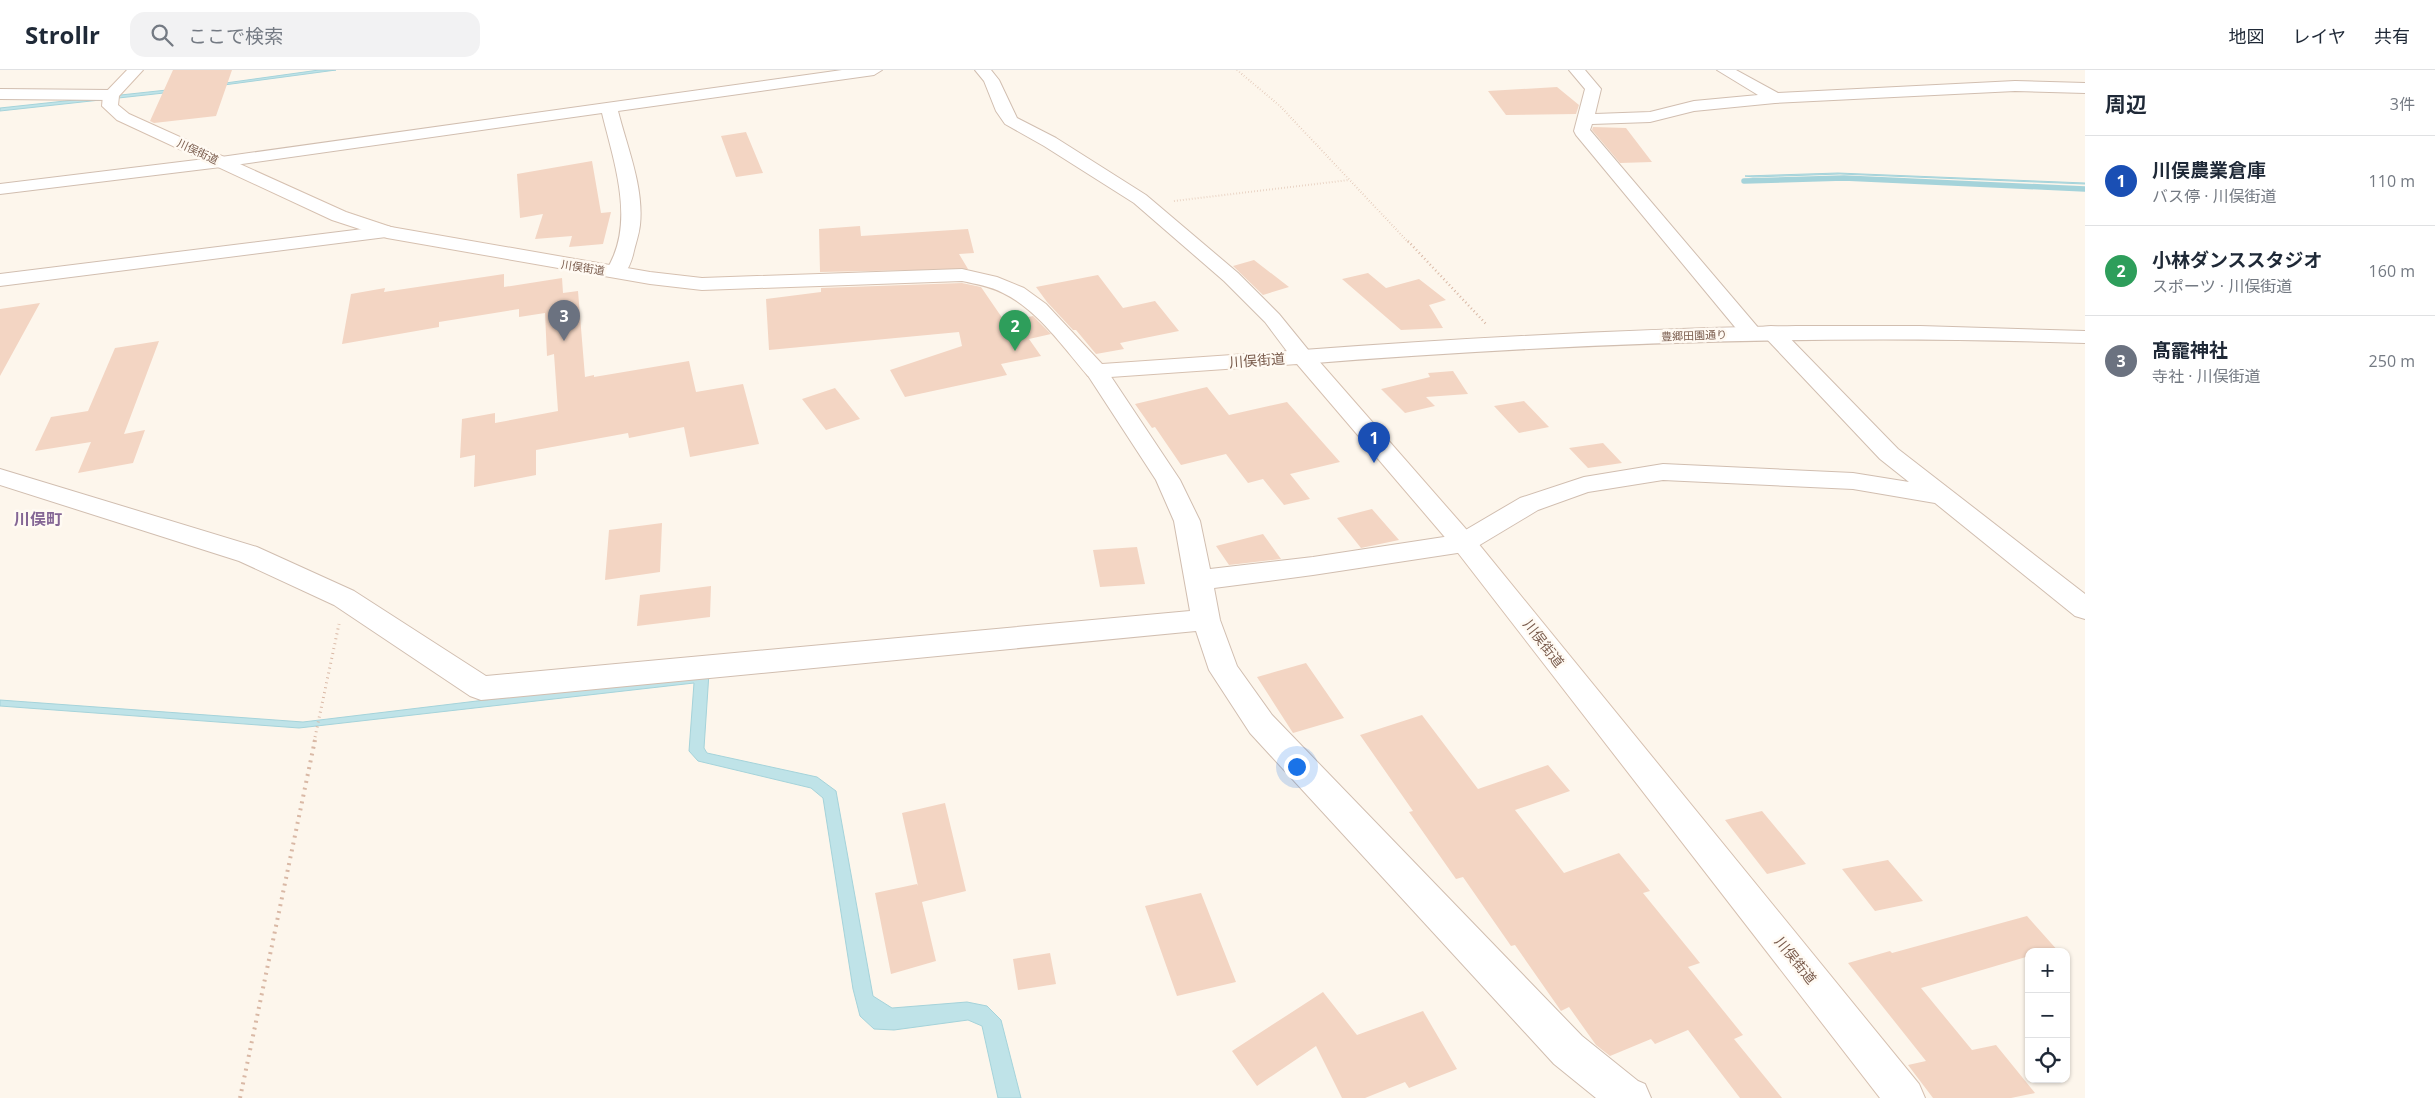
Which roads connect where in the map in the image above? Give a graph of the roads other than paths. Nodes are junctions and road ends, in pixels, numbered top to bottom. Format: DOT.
graph roads {
  1 [pos="135,70"];
  2 [pos="874,70"];
  3 [pos="984,70"];
  4 [pos="1577,70"];
  5 [pos="1725,70"];
  6 [pos="2085,88"];
  7 [pos="0,94"];
  8 [pos="111,95"];
  9 [pos="1775,98"];
  10 [pos="609,107"];
  11 [pos="1584,118"];
  12 [pos="221,162"];
  13 [pos="0,189"];
  14 [pos="387,232"];
  15 [pos="615,272"];
  16 [pos="0,280"];
  17 [pos="1762,332"];
  18 [pos="2085,337"];
  19 [pos="1303,357"];
  20 [pos="1096,371"];
  21 [pos="0,477"];
  22 [pos="1942,496"];
  23 [pos="1464,543"];
  24 [pos="1199,580"];
  25 [pos="2085,608"];
  26 [pos="1206,620"];
  27 [pos="1631,1098"];
  28 [pos="1905,1098"];
  1 -- 8 [label="street"];
  2 -- 10 [label="street"];
  3 -- 19 [label="street"];
  4 -- 11 [label="street"];
  5 -- 9 [label="street"];
  6 -- 9 [label="street"];
  7 -- 8 [label="street"];
  8 -- 12 [label="street, 川俣街道"];
  9 -- 11 [label="street"];
  10 -- 12 [label="street"];
  10 -- 15 [label="street"];
  11 -- 17 [label="street"];
  12 -- 13 [label="street"];
  12 -- 14 [label="street, 川俣街道"];
  14 -- 15 [label="street, 川俣街道"];
  14 -- 16 [label="street"];
  15 -- 20 [label="street, 川俣街道"];
  17 -- 18 [label="street, 豊郷田園通り"];
  17 -- 19 [label="street, 豊郷田園通り"];
  17 -- 22 [label="street"];
  19 -- 20 [label="street, 川俣街道"];
  19 -- 23 [label="street, 川俣街道"];
  20 -- 24 [label="street, 川俣街道"];
  21 -- 26 [label="street"];
  22 -- 23 [label="street"];
  22 -- 25 [label="street"];
  23 -- 24 [label="street"];
  23 -- 28 [label="street, 川俣街道"];
  24 -- 26 [label="street, 川俣街道"];
  26 -- 27 [label="street, 川俣街道"];
}
